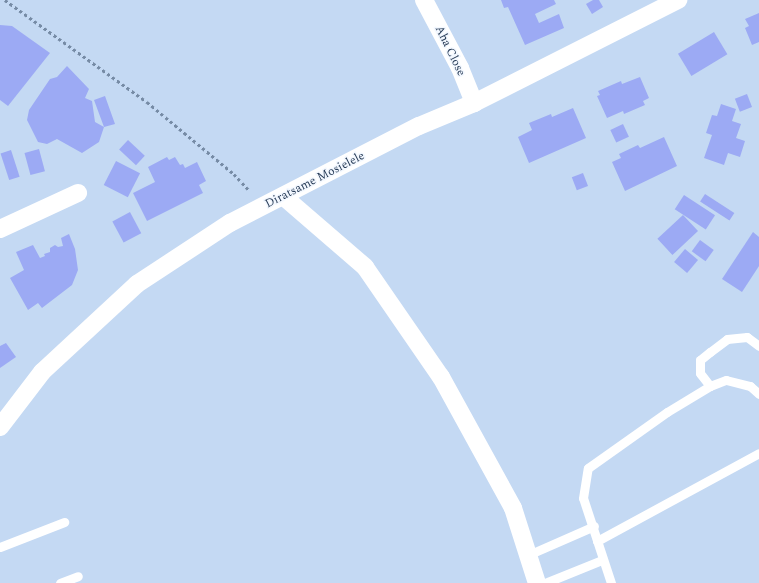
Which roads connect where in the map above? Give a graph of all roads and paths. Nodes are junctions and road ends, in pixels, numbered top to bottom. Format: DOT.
graph roads {
  1 [pos="5,0"];
  2 [pos="424,0"];
  3 [pos="678,0"];
  4 [pos="474,103"];
  5 [pos="78,193"];
  6 [pos="284,197"];
  7 [pos="264,206"];
  8 [pos="0,229"];
  9 [pos="759,346"];
  10 [pos="710,386"];
  11 [pos="759,394"];
  12 [pos="0,427"];
  13 [pos="759,453"];
  14 [pos="64,522"];
  15 [pos="594,526"];
  16 [pos="597,541"];
  17 [pos="0,547"];
  18 [pos="528,555"];
  19 [pos="602,560"];
  20 [pos="78,576"];
  21 [pos="60,583"];
  22 [pos="537,583"];
  23 [pos="545,583"];
  24 [pos="610,583"];
  1 -- 7 [label="path"];
  2 -- 4 [label="street, Aha Close"];
  3 -- 4 [label="street, Diratsame Mosielele"];
  4 -- 6 [label="street, Diratsame Mosielele"];
  5 -- 8 [label="street"];
  6 -- 7 [label="street, Diratsame Mosielele"];
  6 -- 18 [label="street"];
  7 -- 12 [label="street, Diratsame Mosielele"];
  9 -- 10 [label="lane"];
  10 -- 11 [label="lane"];
  10 -- 15 [label="lane"];
  13 -- 16 [label="lane"];
  14 -- 17 [label="lane"];
  15 -- 16 [label="lane"];
  15 -- 18 [label="lane"];
  16 -- 19 [label="lane"];
  18 -- 22 [label="street"];
  19 -- 23 [label="lane"];
  19 -- 24 [label="lane"];
  20 -- 21 [label="lane"];
}
